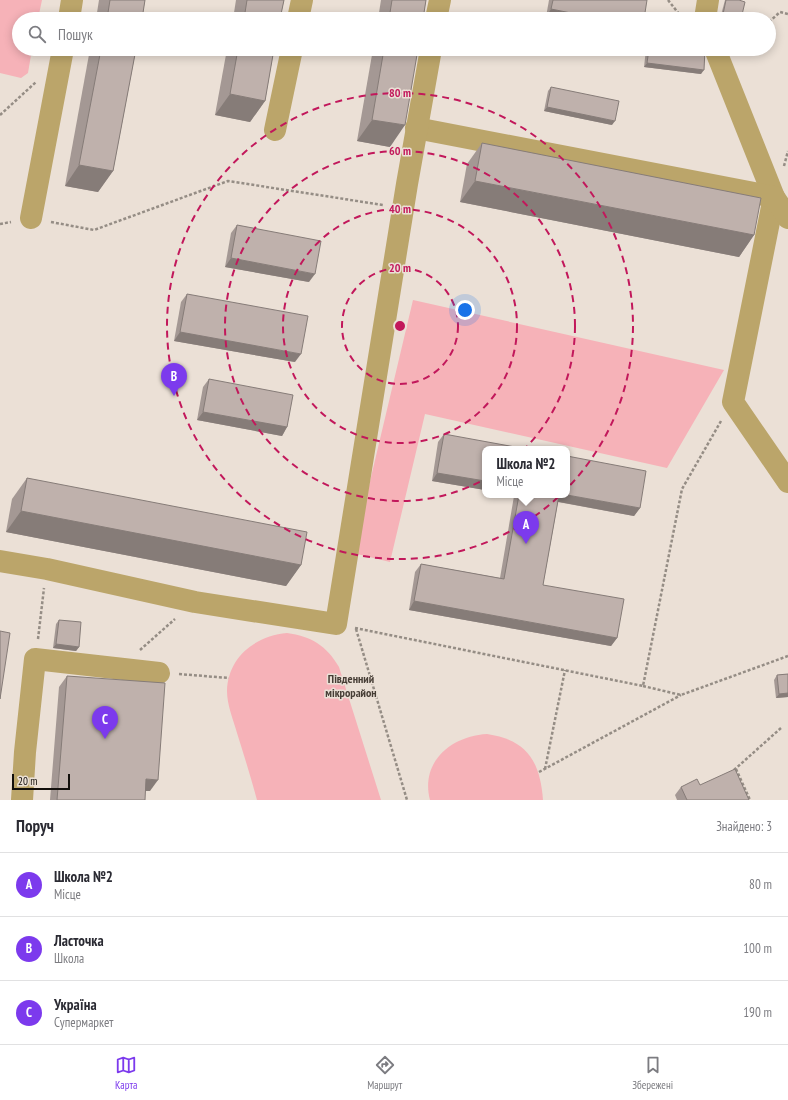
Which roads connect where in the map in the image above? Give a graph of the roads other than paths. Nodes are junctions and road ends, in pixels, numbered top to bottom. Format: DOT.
graph roads {
  1 [pos="72,0"];
  2 [pos="302,0"];
  3 [pos="440,0"];
  4 [pos="708,0"];
  5 [pos="70,12"];
  6 [pos="299,12"];
  7 [pos="437,12"];
  8 [pos="706,12"];
  9 [pos="62,56"];
  10 [pos="291,56"];
  11 [pos="430,56"];
  12 [pos="718,56"];
  13 [pos="416,128"];
  14 [pos="275,130"];
  15 [pos="774,197"];
  16 [pos="31,218"];
  17 [pos="788,218"];
  18 [pos="788,482"];
  19 [pos="0,561"];
  20 [pos="159,673"];
  21 [pos="22,800"];
  1 -- 5 [label="lane"];
  2 -- 6 [label="lane"];
  3 -- 7 [label="lane"];
  4 -- 8 [label="lane"];
  9 -- 16 [label="lane"];
  10 -- 14 [label="lane"];
  11 -- 13 [label="lane"];
  12 -- 15 [label="lane"];
  13 -- 15 [label="lane"];
  13 -- 19 [label="lane"];
  15 -- 17 [label="lane"];
  15 -- 18 [label="lane"];
  20 -- 21 [label="lane"];
}
